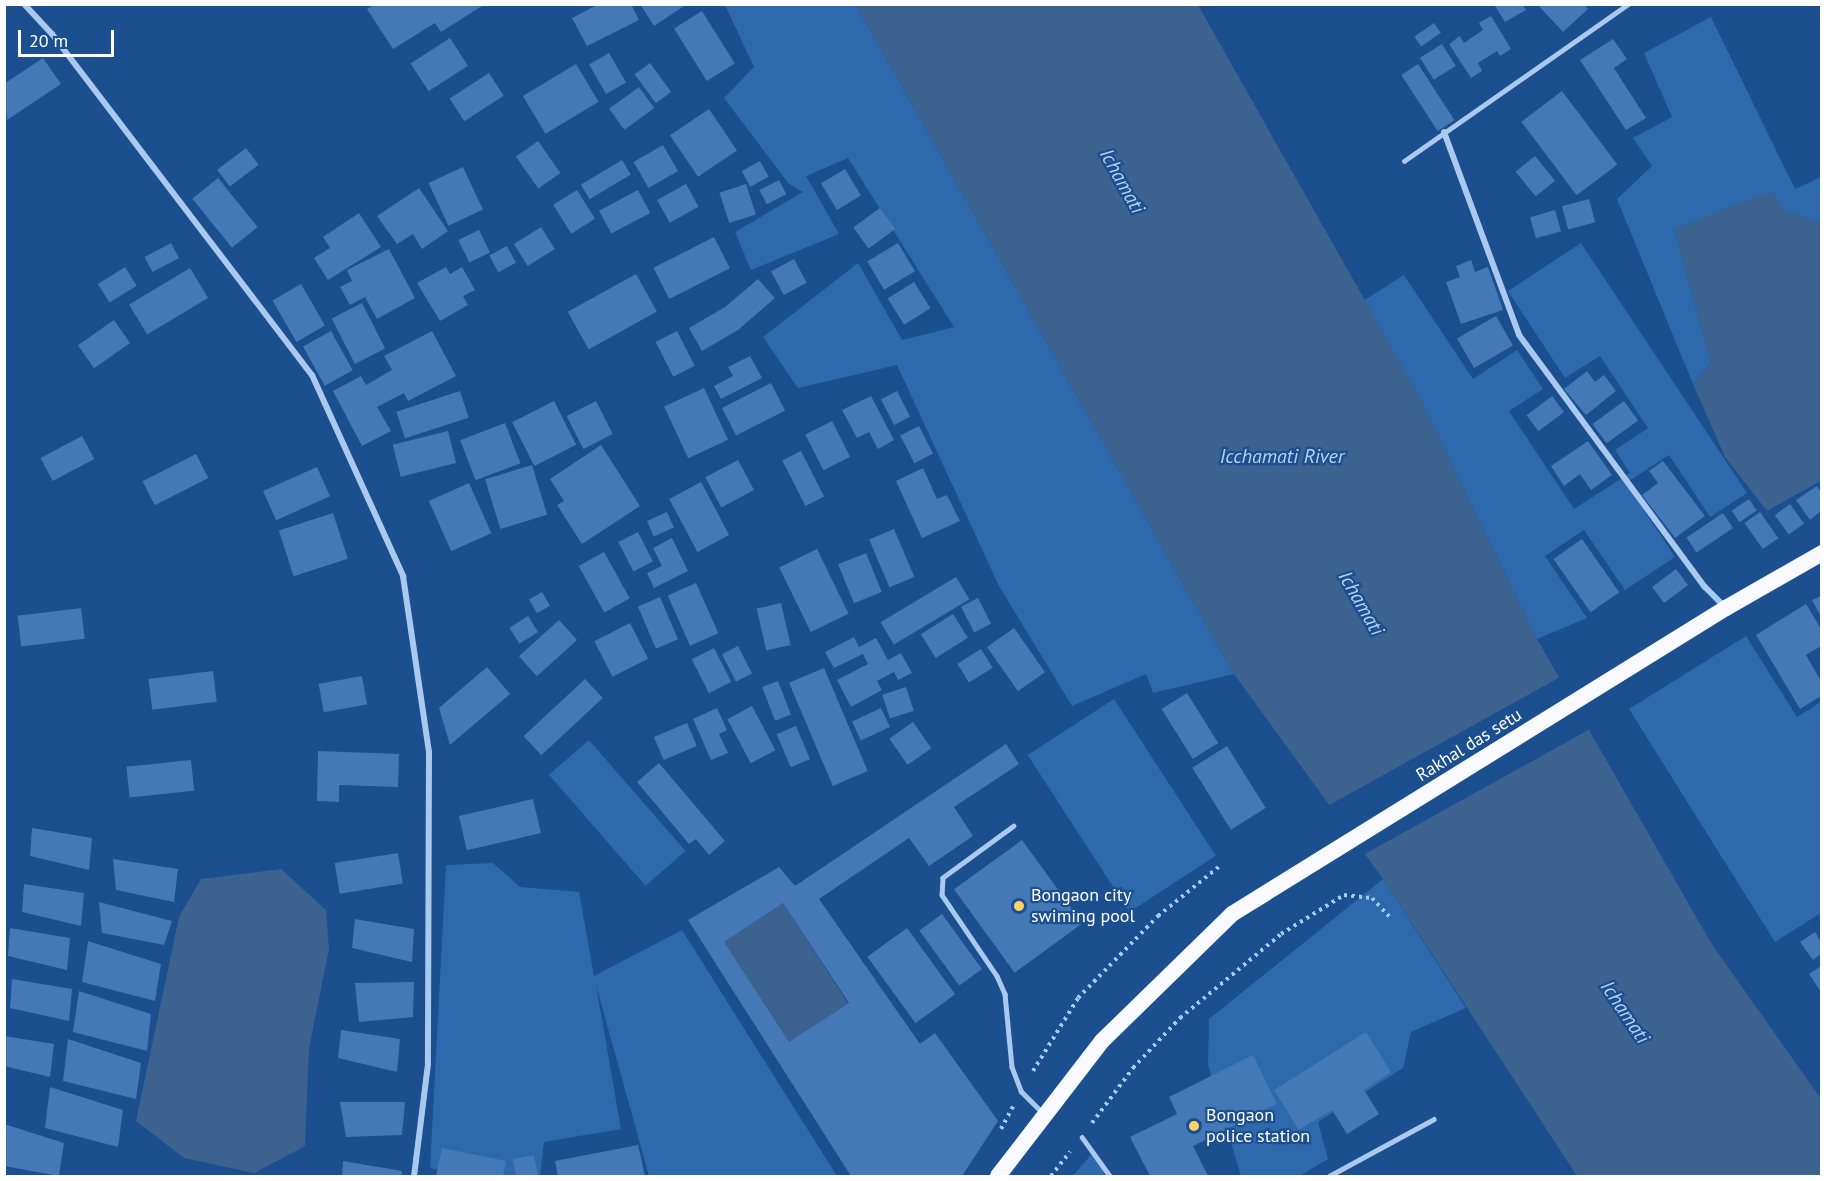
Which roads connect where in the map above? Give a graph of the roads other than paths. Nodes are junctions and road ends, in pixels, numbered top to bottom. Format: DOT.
graph roads {
  1 [pos="24,4"];
  2 [pos="1628,4"];
  3 [pos="1444,132"];
  4 [pos="1404,161"];
  5 [pos="1821,553"];
  6 [pos="1720,611"];
  7 [pos="1014,826"];
  8 [pos="1043,1113"];
  9 [pos="1434,1119"];
  10 [pos="1082,1137"];
  11 [pos="414,1176"];
  12 [pos="998,1176"];
  13 [pos="1110,1176"];
  14 [pos="1329,1176"];
  1 -- 11 [label="street"];
  2 -- 3 [label="lane"];
  3 -- 4 [label="lane"];
  3 -- 6 [label="street"];
  5 -- 6 [label="highway, Rakhal das setu"];
  6 -- 8 [label="highway, Rakhal das setu"];
  7 -- 8 [label="lane"];
  8 -- 12 [label="highway, Rakhal das setu"];
  9 -- 14 [label="lane"];
  10 -- 13 [label="lane"];
}
